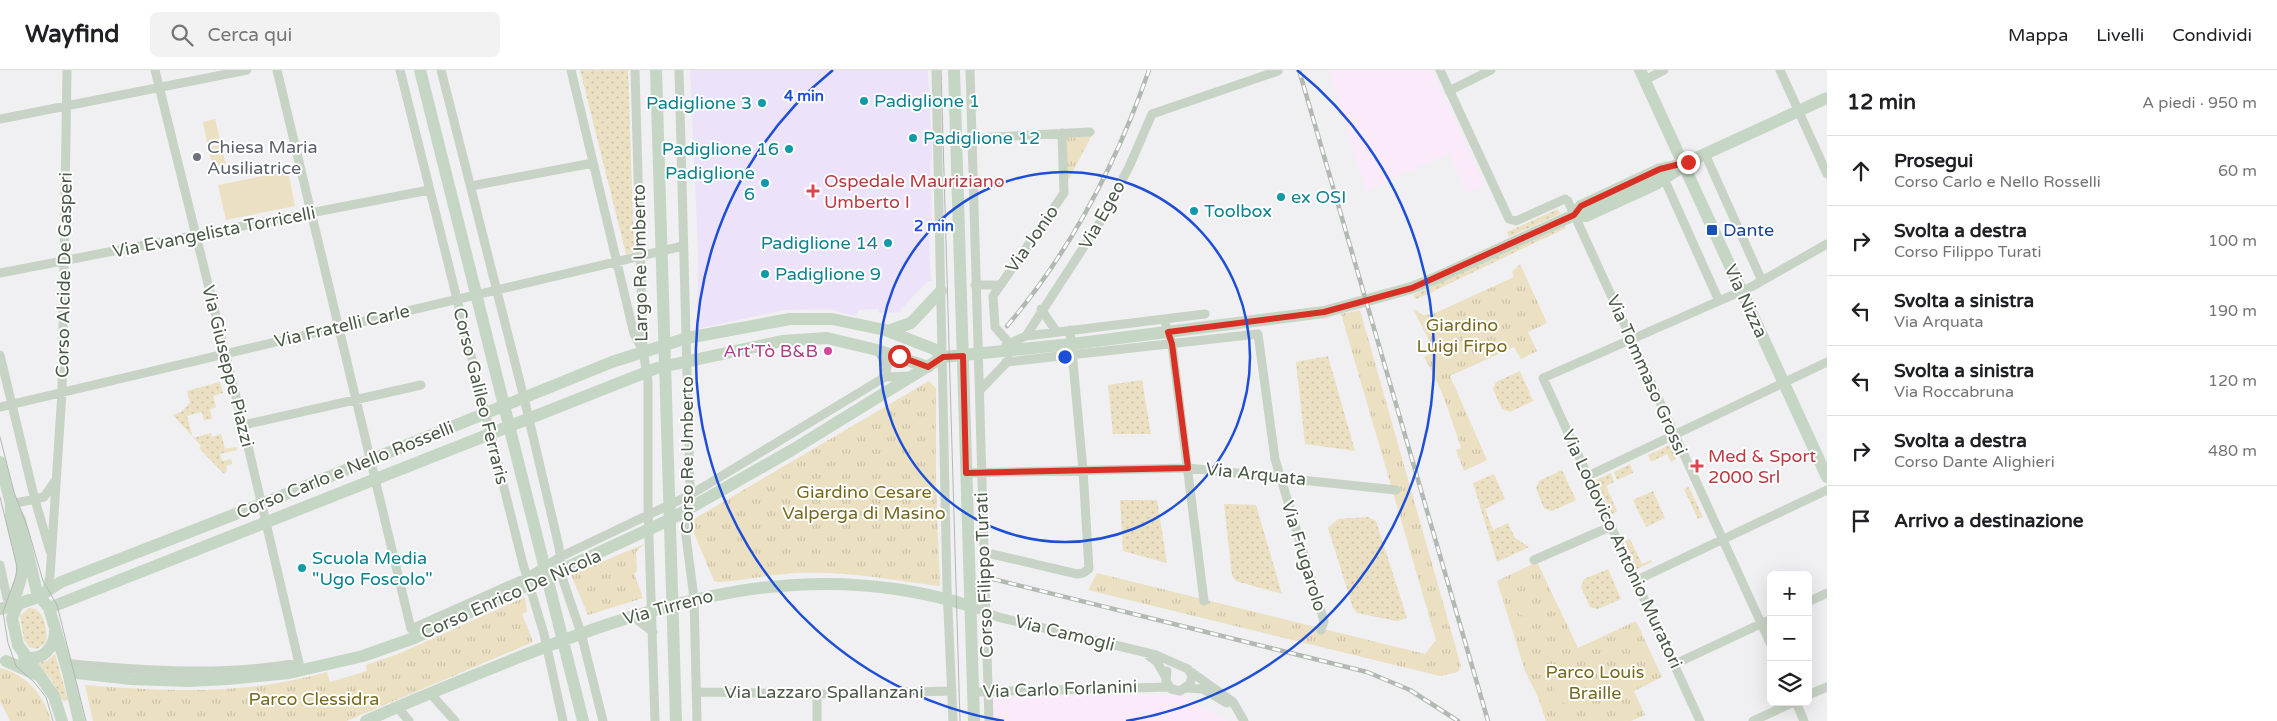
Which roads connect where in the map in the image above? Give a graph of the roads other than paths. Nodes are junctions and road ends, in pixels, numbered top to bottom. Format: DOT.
graph roads {
  1 [pos="67,70"];
  2 [pos="155,70"];
  3 [pos="247,70"];
  4 [pos="277,70"];
  5 [pos="400,70"];
  6 [pos="420,70"];
  7 [pos="440,70"];
  8 [pos="571,70"];
  9 [pos="635,70"];
  10 [pos="656,70"];
  11 [pos="679,70"];
  12 [pos="936,70"];
  13 [pos="954,70"];
  14 [pos="970,70"];
  15 [pos="1278,70"];
  16 [pos="1440,70"];
  17 [pos="1491,70"];
  18 [pos="1664,70"];
  19 [pos="1780,70"];
  20 [pos="1643,75"];
  21 [pos="159,88"];
  22 [pos="1449,91"];
  23 [pos="1827,98"];
  24 [pos="66,106"];
  25 [pos="1799,111"];
  26 [pos="0,119"];
  27 [pos="1090,132"];
  28 [pos="1062,133"];
  29 [pos="972,138"];
  30 [pos="956,139"];
  31 [pos="1705,154"];
  32 [pos="593,162"];
  33 [pos="1684,164"];
  34 [pos="1662,174"];
  35 [pos="1827,174"];
  36 [pos="471,186"];
  37 [pos="429,190"];
  38 [pos="311,213"];
  39 [pos="1580,218"];
  40 [pos="196,235"];
  41 [pos="1827,244"];
  42 [pos="683,246"];
  43 [pos="661,249"];
  44 [pos="641,256"];
  45 [pos="65,261"];
  46 [pos="616,263"];
  47 [pos="0,273"];
  48 [pos="1762,281"];
  49 [pos="1000,285"];
  50 [pos="975,286"];
  51 [pos="496,291"];
  52 [pos="941,291"];
  53 [pos="1742,291"];
  54 [pos="475,296"];
  55 [pos="457,300"];
  56 [pos="1719,301"];
  57 [pos="1041,309"];
  58 [pos="1205,314"];
  59 [pos="338,326"];
  60 [pos="1166,326"];
  61 [pos="1070,330"];
  62 [pos="888,331"];
  63 [pos="1056,331"];
  64 [pos="687,338"];
  65 [pos="1632,339"];
  66 [pos="1009,343"];
  67 [pos="664,344"];
  68 [pos="1172,344"];
  69 [pos="1026,348"];
  70 [pos="1073,349"];
  71 [pos="877,350"];
  72 [pos="643,351"];
  73 [pos="996,352"];
  74 [pos="225,353"];
  75 [pos="978,354"];
  76 [pos="0,355"];
  77 [pos="963,356"];
  78 [pos="943,357"];
  79 [pos="686,360"];
  80 [pos="1010,360"];
  81 [pos="1827,362"];
  82 [pos="665,365"];
  83 [pos="928,367"];
  84 [pos="647,371"];
  85 [pos="913,376"];
  86 [pos="885,377"];
  87 [pos="1784,383"];
  88 [pos="421,385"];
  89 [pos="980,390"];
  90 [pos="62,392"];
  91 [pos="524,398"];
  92 [pos="356,400"];
  93 [pos="12,404"];
  94 [pos="0,406"];
  95 [pos="503,407"];
  96 [pos="486,413"];
  97 [pos="529,419"];
  98 [pos="243,425"];
  99 [pos="509,427"];
  100 [pos="492,434"];
  101 [pos="1674,435"];
  102 [pos="370,459"];
  103 [pos="0,462"];
  104 [pos="1188,468"];
  105 [pos="1083,470"];
  106 [pos="966,473"];
  107 [pos="980,473"];
  108 [pos="1279,476"];
  109 [pos="1588,476"];
  110 [pos="1827,477"];
  111 [pos="374,478"];
  112 [pos="56,479"];
  113 [pos="1396,490"];
  114 [pos="1827,490"];
  115 [pos="690,495"];
  116 [pos="35,500"];
  117 [pos="11,504"];
  118 [pos="261,505"];
  119 [pos="669,505"];
  120 [pos="684,512"];
  121 [pos="649,515"];
  122 [pos="669,520"];
  123 [pos="265,522"];
  124 [pos="1612,526"];
  125 [pos="650,530"];
  126 [pos="1722,539"];
  127 [pos="983,552"];
  128 [pos="51,556"];
  129 [pos="560,557"];
  130 [pos="1534,560"];
  131 [pos="0,565"];
  132 [pos="562,571"];
  133 [pos="545,572"];
  134 [pos="529,580"];
  135 [pos="1637,580"];
  136 [pos="1827,593"];
  137 [pos="47,595"];
  138 [pos="694,598"];
  139 [pos="948,599"];
  140 [pos="1812,600"];
  141 [pos="1204,601"];
  142 [pos="673,604"];
  143 [pos="11,605"];
  144 [pos="970,606"];
  145 [pos="652,610"];
  146 [pos="986,612"];
  147 [pos="632,616"];
  148 [pos="1767,621"];
  149 [pos="1762,623"];
  150 [pos="1320,630"];
  151 [pos="55,631"];
  152 [pos="653,632"];
  153 [pos="581,633"];
  154 [pos="1767,635"];
  155 [pos="563,640"];
  156 [pos="546,647"];
  157 [pos="1145,653"];
  158 [pos="24,657"];
  159 [pos="3,660"];
  160 [pos="1178,664"];
  161 [pos="1675,664"];
  162 [pos="67,667"];
  163 [pos="1190,672"];
  164 [pos="1166,674"];
  165 [pos="40,676"];
  166 [pos="1148,687"];
  167 [pos="1170,687"];
  168 [pos="1827,687"];
  169 [pos="1186,688"];
  170 [pos="988,690"];
  171 [pos="952,691"];
  172 [pos="697,692"];
  173 [pos="973,692"];
  174 [pos="430,693"];
  175 [pos="1812,693"];
  176 [pos="817,694"];
  177 [pos="1786,706"];
  178 [pos="1797,706"];
  179 [pos="396,707"];
  180 [pos="1239,712"];
  181 [pos="62,721"];
  182 [pos="79,721"];
  183 [pos="366,721"];
  184 [pos="409,721"];
  185 [pos="455,721"];
  186 [pos="563,721"];
  187 [pos="583,721"];
  188 [pos="603,721"];
  189 [pos="655,721"];
  190 [pos="676,721"];
  191 [pos="697,721"];
  192 [pos="817,721"];
  193 [pos="953,721"];
  194 [pos="974,721"];
  195 [pos="989,721"];
  196 [pos="1244,721"];
  197 [pos="1700,721"];
  198 [pos="1754,721"];
  199 [pos="1804,721"];
  1 -- 24 [label="street, Corso Alcide De Gasperi"];
  2 -- 21 [label="street, Via Giuseppe Piazzi"];
  3 -- 21 [label="street"];
  4 -- 38 [label="street"];
  5 -- 37 [label="street, Corso Galileo Ferraris"];
  6 -- 54 [label="street, Corso Galileo Ferraris"];
  7 -- 36 [label="street"];
  8 -- 32 [label="street, Largo Re Umberto"];
  9 -- 44 [label="street, Largo Re Umberto"];
  10 -- 43 [label="street, Largo Re Umberto"];
  11 -- 42 [label="street"];
  12 -- 52 [label="street, Corso Filippo Turati"];
  13 -- 30 [label="street, Corso Filippo Turati"];
  14 -- 29 [label="street, Corso Filippo Turati"];
  15 -- 57 [label="street, Via Egeo"];
  16 -- 22 [label="street"];
  17 -- 22 [label="street"];
  18 -- 20 [label="street"];
  19 -- 25 [label="street"];
  20 -- 33 [label="street, Via Nizza"];
  21 -- 24 [label="street"];
  21 -- 40 [label="street, Via Giuseppe Piazzi"];
  22 -- 39 [label="street"];
  23 -- 25 [label="street"];
  24 -- 26 [label="street"];
  24 -- 45 [label="street, Corso Alcide De Gasperi"];
  25 -- 31 [label="street"];
  25 -- 35 [label="street"];
  27 -- 28 [label="street"];
  28 -- 29 [label="street"];
  28 -- 49 [label="street, Via Jonio"];
  29 -- 30 [label="street"];
  29 -- 50 [label="street, Corso Filippo Turati"];
  30 -- 77 [label="street, Corso Filippo Turati"];
  31 -- 33 [label="street"];
  31 -- 48 [label="street"];
  32 -- 36 [label="street"];
  32 -- 46 [label="street, Largo Re Umberto"];
  33 -- 34 [label="street"];
  33 -- 53 [label="street, Via Nizza"];
  34 -- 39 [label="street"];
  34 -- 56 [label="street"];
  36 -- 51 [label="street"];
  37 -- 38 [label="street, Via Evangelista Torricelli"];
  37 -- 55 [label="street, Corso Galileo Ferraris"];
  38 -- 40 [label="street, Via Evangelista Torricelli"];
  38 -- 59 [label="street"];
  39 -- 60 [label="street"];
  39 -- 65 [label="street, Via Tommaso Grossi"];
  40 -- 45 [label="street, Via Evangelista Torricelli"];
  40 -- 74 [label="street, Via Giuseppe Piazzi"];
  41 -- 48 [label="street"];
  42 -- 43 [label="street, Via Fratelli Carle"];
  42 -- 64 [label="street"];
  43 -- 44 [label="street, Via Fratelli Carle"];
  43 -- 67 [label="street, Largo Re Umberto"];
  44 -- 46 [label="street, Via Fratelli Carle"];
  44 -- 72 [label="street, Largo Re Umberto"];
  45 -- 47 [label="street, Via Evangelista Torricelli"];
  45 -- 90 [label="street, Corso Alcide De Gasperi"];
  46 -- 51 [label="street, Via Fratelli Carle"];
  46 -- 72 [label="street, Largo Re Umberto"];
  48 -- 53 [label="street"];
  49 -- 50 [label="street"];
  49 -- 66 [label="street, Via Jonio"];
  50 -- 75 [label="street, Corso Filippo Turati"];
  51 -- 54 [label="street, Via Fratelli Carle"];
  51 -- 91 [label="street"];
  52 -- 62 [label="street"];
  52 -- 78 [label="street, Corso Filippo Turati"];
  53 -- 56 [label="street"];
  53 -- 87 [label="street, Via Nizza"];
  54 -- 55 [label="street, Via Fratelli Carle"];
  54 -- 95 [label="street, Corso Galileo Ferraris"];
  55 -- 59 [label="street, Via Fratelli Carle"];
  55 -- 96 [label="street, Corso Galileo Ferraris"];
  56 -- 65 [label="street"];
  57 -- 63 [label="street"];
  57 -- 69 [label="street, Via Egeo"];
  58 -- 60 [label="street"];
  59 -- 74 [label="street, Via Fratelli Carle"];
  59 -- 92 [label="street"];
  60 -- 61 [label="street"];
  60 -- 68 [label="street"];
  60 -- 70 [label="street"];
  61 -- 63 [label="street"];
  61 -- 70 [label="street"];
  62 -- 64 [label="street, Corso Carlo e Nello Rosselli"];
  62 -- 78 [label="street, Corso Carlo e Nello Rosselli"];
  63 -- 69 [label="street"];
  64 -- 67 [label="street, Corso Carlo e Nello Rosselli"];
  64 -- 79 [label="street, Corso Re Umberto"];
  65 -- 101 [label="street, Via Tommaso Grossi"];
  65 -- 109 [label="street, Via Lodovico Antonio Muratori"];
  66 -- 69 [label="street"];
  66 -- 73 [label="street"];
  67 -- 72 [label="street, Corso Carlo e Nello Rosselli"];
  67 -- 82 [label="street, Corso Re Umberto"];
  68 -- 70 [label="street"];
  68 -- 104 [label="street"];
  68 -- 108 [label="street, Via Frugarolo"];
  69 -- 70 [label="street"];
  69 -- 73 [label="street"];
  69 -- 80 [label="street"];
  70 -- 105 [label="street"];
  71 -- 79 [label="street, Corso Carlo e Nello Rosselli"];
  71 -- 83 [label="street, Corso Carlo e Nello Rosselli"];
  71 -- 86 [label="street"];
  72 -- 84 [label="street, Corso Re Umberto"];
  72 -- 91 [label="street, Corso Carlo e Nello Rosselli"];
  73 -- 75 [label="street"];
  73 -- 80 [label="street"];
  74 -- 90 [label="street, Via Fratelli Carle"];
  74 -- 98 [label="street, Via Giuseppe Piazzi"];
  75 -- 77 [label="street"];
  75 -- 89 [label="street, Corso Filippo Turati"];
  76 -- 93 [label="street"];
  77 -- 78 [label="street"];
  77 -- 106 [label="street, Corso Filippo Turati"];
  78 -- 83 [label="street"];
  78 -- 139 [label="street, Corso Filippo Turati"];
  79 -- 82 [label="street, Corso Carlo e Nello Rosselli"];
  79 -- 115 [label="street, Corso Re Umberto"];
  80 -- 89 [label="street"];
  81 -- 87 [label="street"];
  82 -- 84 [label="street, Corso Carlo e Nello Rosselli"];
  82 -- 119 [label="street, Corso Re Umberto"];
  83 -- 85 [label="street, Corso Enrico De Nicola"];
  84 -- 97 [label="street, Corso Carlo e Nello Rosselli"];
  84 -- 121 [label="street, Corso Re Umberto"];
  85 -- 86 [label="street, Corso Enrico De Nicola"];
  85 -- 120 [label="street, Corso Enrico De Nicola"];
  86 -- 115 [label="street, Corso Enrico De Nicola"];
  87 -- 101 [label="street"];
  87 -- 110 [label="street, Via Nizza"];
  88 -- 92 [label="street"];
  89 -- 107 [label="street, Corso Filippo Turati"];
  90 -- 93 [label="street, Via Fratelli Carle"];
  90 -- 112 [label="street, Corso Alcide De Gasperi"];
  91 -- 95 [label="street, Corso Carlo e Nello Rosselli"];
  91 -- 97 [label="street"];
  92 -- 98 [label="street"];
  92 -- 102 [label="street"];
  93 -- 94 [label="street, Via Fratelli Carle"];
  93 -- 116 [label="street"];
  95 -- 96 [label="street, Corso Carlo e Nello Rosselli"];
  95 -- 99 [label="street, Corso Galileo Ferraris"];
  96 -- 100 [label="street, Corso Galileo Ferraris"];
  96 -- 102 [label="street, Corso Carlo e Nello Rosselli"];
  97 -- 99 [label="street, Corso Carlo e Nello Rosselli"];
  97 -- 129 [label="street"];
  98 -- 118 [label="street, Via Giuseppe Piazzi"];
  99 -- 100 [label="street, Corso Carlo e Nello Rosselli"];
  99 -- 133 [label="street, Corso Galileo Ferraris"];
  100 -- 111 [label="street, Corso Carlo e Nello Rosselli"];
  100 -- 134 [label="street, Corso Galileo Ferraris"];
  101 -- 109 [label="street"];
  101 -- 126 [label="street, Via Tommaso Grossi"];
  102 -- 111 [label="street"];
  102 -- 118 [label="street, Corso Carlo e Nello Rosselli"];
  103 -- 117 [label="street"];
  104 -- 105 [label="street, Via Arquata"];
  104 -- 108 [label="street, Via Arquata"];
  104 -- 141 [label="street"];
  105 -- 107 [label="street, Via Arquata"];
  105 -- 127 [label="street"];
  106 -- 107 [label="street, Via Arquata"];
  106 -- 144 [label="street, Corso Filippo Turati"];
  107 -- 127 [label="street, Corso Filippo Turati"];
  108 -- 113 [label="street, Via Arquata"];
  108 -- 150 [label="street, Via Frugarolo"];
  109 -- 124 [label="street, Via Lodovico Antonio Muratori"];
  111 -- 123 [label="street, Corso Carlo e Nello Rosselli"];
  111 -- 134 [label="street, Corso Enrico De Nicola"];
  112 -- 116 [label="street"];
  112 -- 128 [label="street, Corso Alcide De Gasperi"];
  114 -- 126 [label="street"];
  115 -- 119 [label="street, Corso Enrico De Nicola"];
  115 -- 120 [label="street, Corso Re Umberto"];
  116 -- 117 [label="street"];
  116 -- 128 [label="street"];
  117 -- 137 [label="street"];
  117 -- 143 [label="street"];
  118 -- 123 [label="street, Via Giuseppe Piazzi"];
  118 -- 137 [label="street, Corso Carlo e Nello Rosselli"];
  119 -- 121 [label="street, Corso Enrico De Nicola"];
  119 -- 122 [label="street, Corso Re Umberto"];
  120 -- 122 [label="street, Corso Enrico De Nicola"];
  120 -- 138 [label="street, Corso Re Umberto"];
  121 -- 125 [label="street, Corso Re Umberto"];
  121 -- 129 [label="street, Corso Enrico De Nicola"];
  122 -- 125 [label="street, Corso Enrico De Nicola"];
  122 -- 142 [label="street, Corso Re Umberto"];
  123 -- 137 [label="street, Corso Carlo e Nello Rosselli"];
  123 -- 162 [label="street, Via Giuseppe Piazzi"];
  124 -- 130 [label="street"];
  124 -- 135 [label="street, Via Lodovico Antonio Muratori"];
  125 -- 132 [label="street, Corso Enrico De Nicola"];
  125 -- 145 [label="street, Corso Re Umberto"];
  126 -- 135 [label="street"];
  126 -- 149 [label="street, Via Tommaso Grossi"];
  127 -- 146 [label="street, Corso Filippo Turati"];
  128 -- 137 [label="street, Corso Alcide De Gasperi"];
  129 -- 132 [label="street"];
  129 -- 133 [label="street, Corso Enrico De Nicola"];
  131 -- 143 [label="street"];
  132 -- 133 [label="street, Corso Enrico De Nicola"];
  132 -- 153 [label="street"];
  133 -- 134 [label="street, Corso Enrico De Nicola"];
  133 -- 155 [label="street, Corso Galileo Ferraris"];
  134 -- 156 [label="street, Corso Galileo Ferraris"];
  134 -- 162 [label="street, Corso Enrico De Nicola"];
  135 -- 161 [label="street, Via Lodovico Antonio Muratori"];
  136 -- 140 [label="street"];
  137 -- 143 [label="street"];
  137 -- 151 [label="street"];
  138 -- 139 [label="street, Via Tirreno"];
  138 -- 142 [label="street, Via Tirreno"];
  138 -- 172 [label="street, Corso Re Umberto"];
  139 -- 144 [label="street, Via Tirreno"];
  139 -- 171 [label="street, Corso Filippo Turati"];
  142 -- 145 [label="street, Via Tirreno"];
  142 -- 190 [label="street, Corso Re Umberto"];
  143 -- 158 [label="street"];
  144 -- 146 [label="street, Via Tirreno"];
  144 -- 173 [label="street, Corso Filippo Turati"];
  145 -- 147 [label="street, Via Tirreno"];
  145 -- 152 [label="street, Corso Re Umberto"];
  146 -- 157 [label="street, Via Camogli"];
  146 -- 170 [label="street, Corso Filippo Turati"];
  147 -- 152 [label="street"];
  147 -- 153 [label="street, Via Tirreno"];
  148 -- 149 [label="street"];
  149 -- 154 [label="street, Via Tommaso Grossi"];
  149 -- 161 [label="street"];
  151 -- 158 [label="street"];
  151 -- 162 [label="street"];
  152 -- 189 [label="street, Corso Re Umberto"];
  153 -- 155 [label="street, Via Tirreno"];
  153 -- 188 [label="street"];
  155 -- 156 [label="street, Via Tirreno"];
  155 -- 187 [label="street, Corso Galileo Ferraris"];
  156 -- 174 [label="street, Via Tirreno"];
  156 -- 186 [label="street, Corso Galileo Ferraris"];
  157 -- 160 [label="street, Via Camogli"];
  157 -- 164 [label="street"];
  158 -- 159 [label="street"];
  158 -- 165 [label="street"];
  159 -- 165 [label="street"];
  160 -- 163 [label="street"];
  160 -- 164 [label="street"];
  161 -- 197 [label="street, Via Lodovico Antonio Muratori"];
  162 -- 182 [label="street"];
  163 -- 169 [label="street"];
  163 -- 180 [label="street"];
  164 -- 166 [label="street, Via Carlo Forlanini"];
  164 -- 167 [label="street"];
  165 -- 181 [label="street"];
  166 -- 167 [label="street, Via Carlo Forlanini"];
  166 -- 170 [label="street, Via Carlo Forlanini"];
  167 -- 169 [label="street"];
  168 -- 175 [label="street"];
  169 -- 180 [label="street"];
  170 -- 173 [label="street, Via Carlo Forlanini"];
  170 -- 195 [label="street, Corso Filippo Turati"];
  171 -- 176 [label="street, Via Lazzaro Spallanzani"];
  171 -- 193 [label="street, Corso Filippo Turati"];
  172 -- 176 [label="street, Via Lazzaro Spallanzani"];
  172 -- 191 [label="street, Corso Re Umberto"];
  173 -- 194 [label="street, Corso Filippo Turati"];
  174 -- 179 [label="street, Via Tirreno"];
  174 -- 185 [label="street"];
  176 -- 192 [label="street"];
  177 -- 198 [label="street"];
  178 -- 199 [label="street"];
  179 -- 183 [label="street, Via Tirreno"];
  179 -- 184 [label="street"];
  180 -- 196 [label="street"];
}
